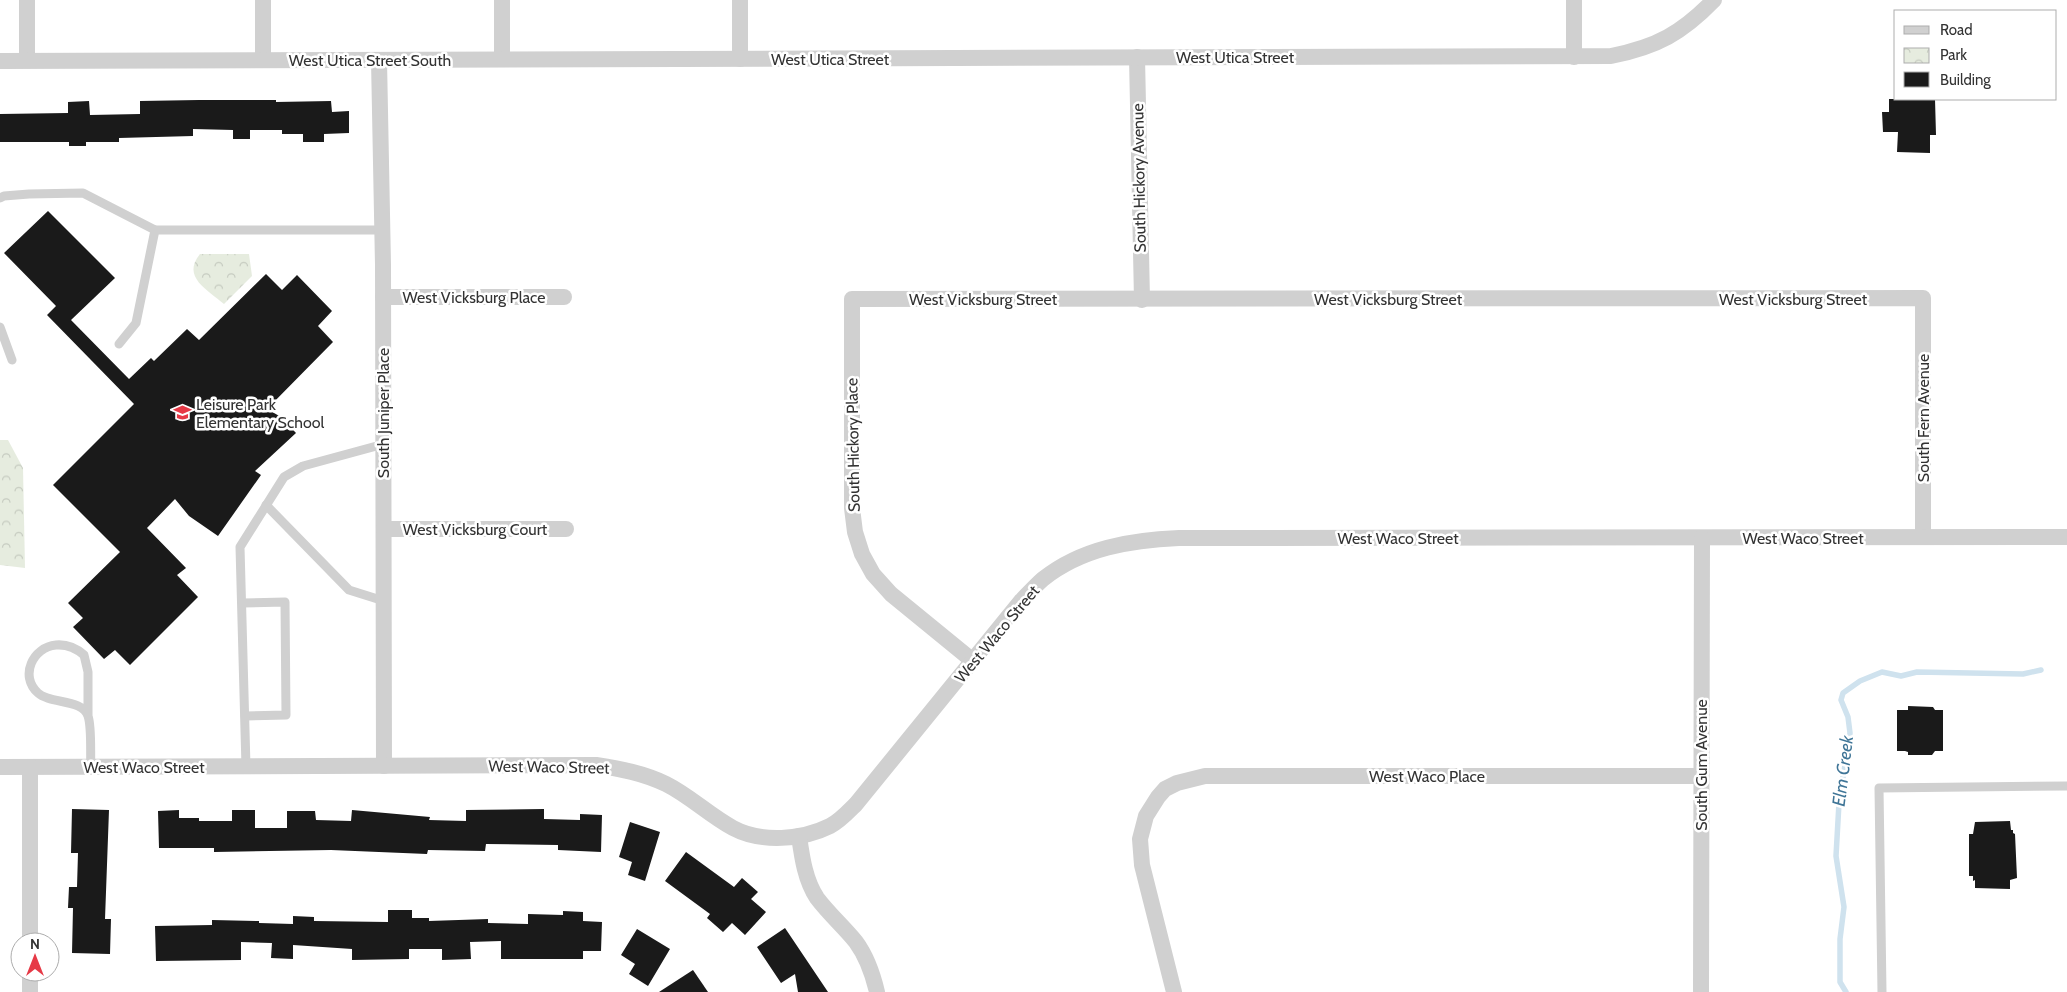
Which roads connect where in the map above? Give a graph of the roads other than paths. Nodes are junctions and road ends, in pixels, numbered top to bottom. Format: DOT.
graph roads {
  1 [pos="27,0"];
  2 [pos="263,0"];
  3 [pos="502,0"];
  4 [pos="740,0"];
  5 [pos="1574,0"];
  6 [pos="1714,0"];
  7 [pos="1137,57"];
  8 [pos="1574,57"];
  9 [pos="502,59"];
  10 [pos="740,59"];
  11 [pos="0,60"];
  12 [pos="27,60"];
  13 [pos="263,60"];
  14 [pos="379,60"];
  15 [pos="0,198"];
  16 [pos="155,230"];
  17 [pos="382,230"];
  18 [pos="383,296"];
  19 [pos="564,297"];
  20 [pos="1923,298"];
  21 [pos="852,299"];
  22 [pos="1142,300"];
  23 [pos="0,326"];
  24 [pos="119,344"];
  25 [pos="12,360"];
  26 [pos="384,444"];
  27 [pos="266,505"];
  28 [pos="384,529"];
  29 [pos="566,529"];
  30 [pos="1923,537"];
  31 [pos="2067,537"];
  32 [pos="1702,538"];
  33 [pos="384,601"];
  34 [pos="242,603"];
  35 [pos="973,661"];
  36 [pos="88,716"];
  37 [pos="245,716"];
  38 [pos="384,766"];
  39 [pos="0,767"];
  40 [pos="30,767"];
  41 [pos="91,767"];
  42 [pos="246,767"];
  43 [pos="1701,776"];
  44 [pos="2067,786"];
  45 [pos="799,836"];
  46 [pos="30,932"];
  47 [pos="877,992"];
  48 [pos="1174,992"];
  49 [pos="1701,992"];
  50 [pos="1882,992"];
  1 -- 12 [label="street"];
  2 -- 13 [label="street"];
  3 -- 9 [label="street"];
  4 -- 10 [label="street"];
  5 -- 8 [label="street"];
  6 -- 8 [label="street, West Utica Street"];
  7 -- 8 [label="street, West Utica Street"];
  7 -- 10 [label="street, West Utica Street"];
  7 -- 22 [label="street, South Hickory Avenue"];
  9 -- 10 [label="street, West Utica Street South"];
  9 -- 14 [label="street, West Utica Street South"];
  11 -- 12 [label="street, West Utica Street South"];
  12 -- 13 [label="street, West Utica Street South"];
  13 -- 14 [label="street, West Utica Street South"];
  14 -- 17 [label="street, South Juniper Place"];
  15 -- 16 [label="lane"];
  16 -- 17 [label="lane"];
  16 -- 24 [label="lane"];
  17 -- 18 [label="street, South Juniper Place"];
  18 -- 19 [label="street, West Vicksburg Place"];
  18 -- 26 [label="street, South Juniper Place"];
  20 -- 22 [label="street, West Vicksburg Street"];
  20 -- 30 [label="street, South Fern Avenue"];
  21 -- 22 [label="street, West Vicksburg Street"];
  21 -- 35 [label="street, South Hickory Place"];
  23 -- 25 [label="lane"];
  26 -- 27 [label="lane"];
  26 -- 28 [label="street, South Juniper Place"];
  27 -- 33 [label="lane"];
  27 -- 34 [label="lane"];
  28 -- 29 [label="street, West Vicksburg Court"];
  28 -- 33 [label="street, South Juniper Place"];
  30 -- 31 [label="street, West Waco Street"];
  30 -- 32 [label="street, West Waco Street"];
  32 -- 35 [label="street, West Waco Street"];
  32 -- 43 [label="street, South Gum Avenue"];
  33 -- 38 [label="street, South Juniper Place"];
  34 -- 37 [label="lane"];
  34 -- 37 [label="lane"];
  35 -- 45 [label="street, West Waco Street"];
  36 -- 36 [label="lane"];
  36 -- 41 [label="lane"];
  37 -- 42 [label="lane"];
  38 -- 42 [label="street, West Waco Street"];
  38 -- 45 [label="street, West Waco Street"];
  39 -- 40 [label="street, West Waco Street"];
  40 -- 41 [label="street, West Waco Street"];
  40 -- 46 [label="street"];
  41 -- 42 [label="street, West Waco Street"];
  43 -- 48 [label="street, West Waco Place"];
  43 -- 49 [label="street, South Gum Avenue"];
  44 -- 50 [label="lane"];
  45 -- 47 [label="street"];
}
